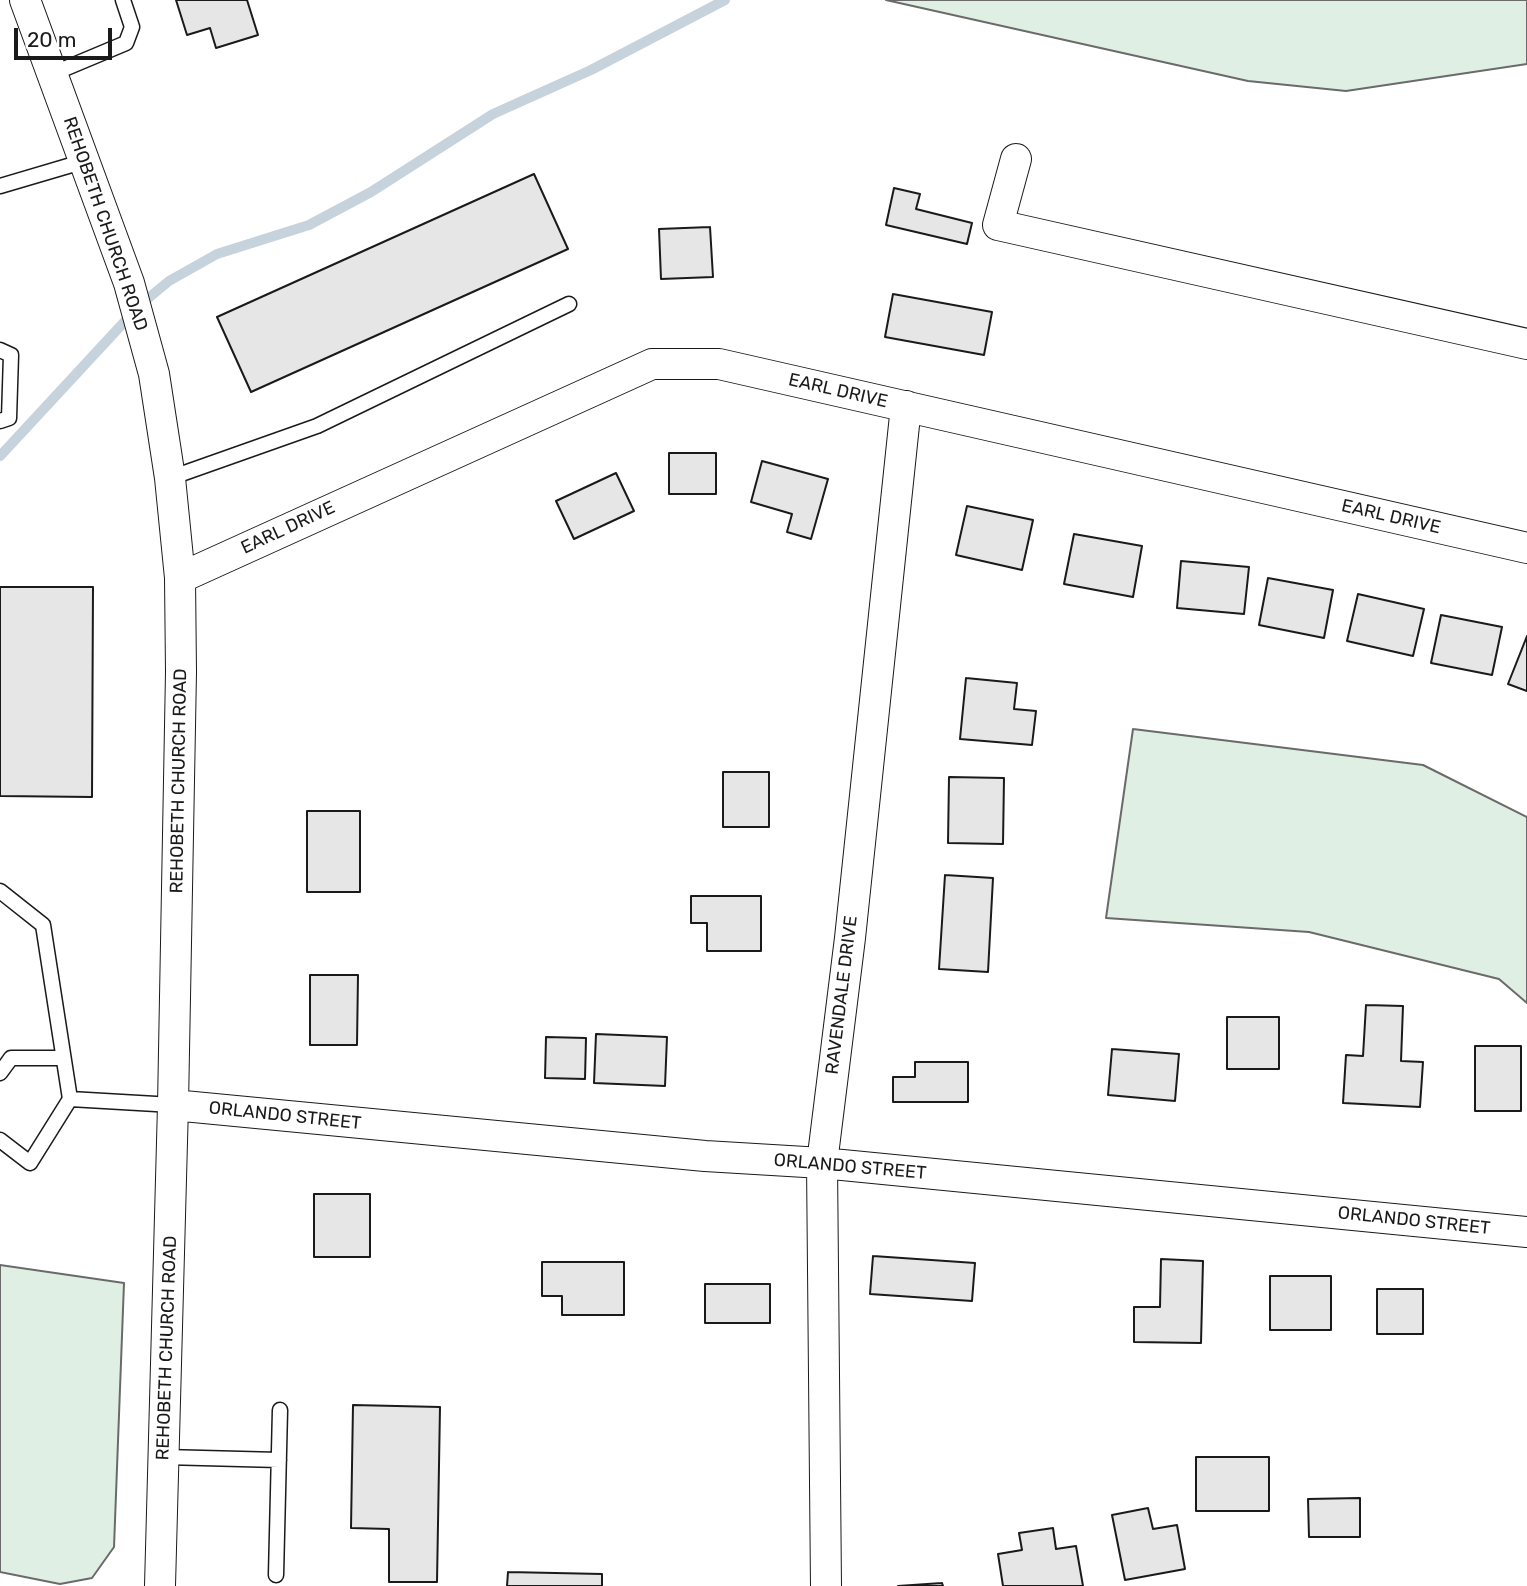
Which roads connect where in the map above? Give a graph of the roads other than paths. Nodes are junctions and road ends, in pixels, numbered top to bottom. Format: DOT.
graph roads {
  1 [pos="25,0"];
  2 [pos="123,0"];
  3 [pos="52,74"];
  4 [pos="1016,159"];
  5 [pos="85,161"];
  6 [pos="0,186"];
  7 [pos="569,304"];
  8 [pos="1527,344"];
  9 [pos="0,350"];
  10 [pos="906,406"];
  11 [pos="0,421"];
  12 [pos="170,478"];
  13 [pos="1527,548"];
  14 [pos="180,578"];
  15 [pos="0,891"];
  16 [pos="63,1058"];
  17 [pos="0,1073"];
  18 [pos="70,1099"];
  19 [pos="173,1105"];
  20 [pos="0,1140"];
  21 [pos="822,1163"];
  22 [pos="1527,1232"];
  23 [pos="280,1410"];
  24 [pos="164,1457"];
  25 [pos="279,1460"];
  26 [pos="276,1575"];
  27 [pos="160,1586"];
  28 [pos="826,1586"];
  1 -- 3 [label="street, REHOBETH CHURCH ROAD"];
  2 -- 3 [label="lane"];
  3 -- 5 [label="street, REHOBETH CHURCH ROAD"];
  4 -- 8 [label="street"];
  5 -- 6 [label="lane"];
  5 -- 12 [label="street, REHOBETH CHURCH ROAD"];
  7 -- 12 [label="lane"];
  9 -- 11 [label="lane"];
  10 -- 13 [label="street, EARL DRIVE"];
  10 -- 14 [label="street, EARL DRIVE"];
  10 -- 21 [label="street, RAVENDALE DRIVE"];
  12 -- 14 [label="street, REHOBETH CHURCH ROAD"];
  14 -- 19 [label="street, REHOBETH CHURCH ROAD"];
  15 -- 16 [label="lane"];
  16 -- 17 [label="lane"];
  16 -- 18 [label="lane"];
  18 -- 19 [label="lane"];
  18 -- 20 [label="lane"];
  19 -- 21 [label="street, ORLANDO STREET"];
  19 -- 24 [label="street, REHOBETH CHURCH ROAD"];
  21 -- 22 [label="street, ORLANDO STREET"];
  21 -- 28 [label="street, RAVENDALE DRIVE"];
  23 -- 25 [label="lane"];
  24 -- 25 [label="lane"];
  24 -- 27 [label="street, REHOBETH CHURCH ROAD"];
  25 -- 26 [label="lane"];
}
